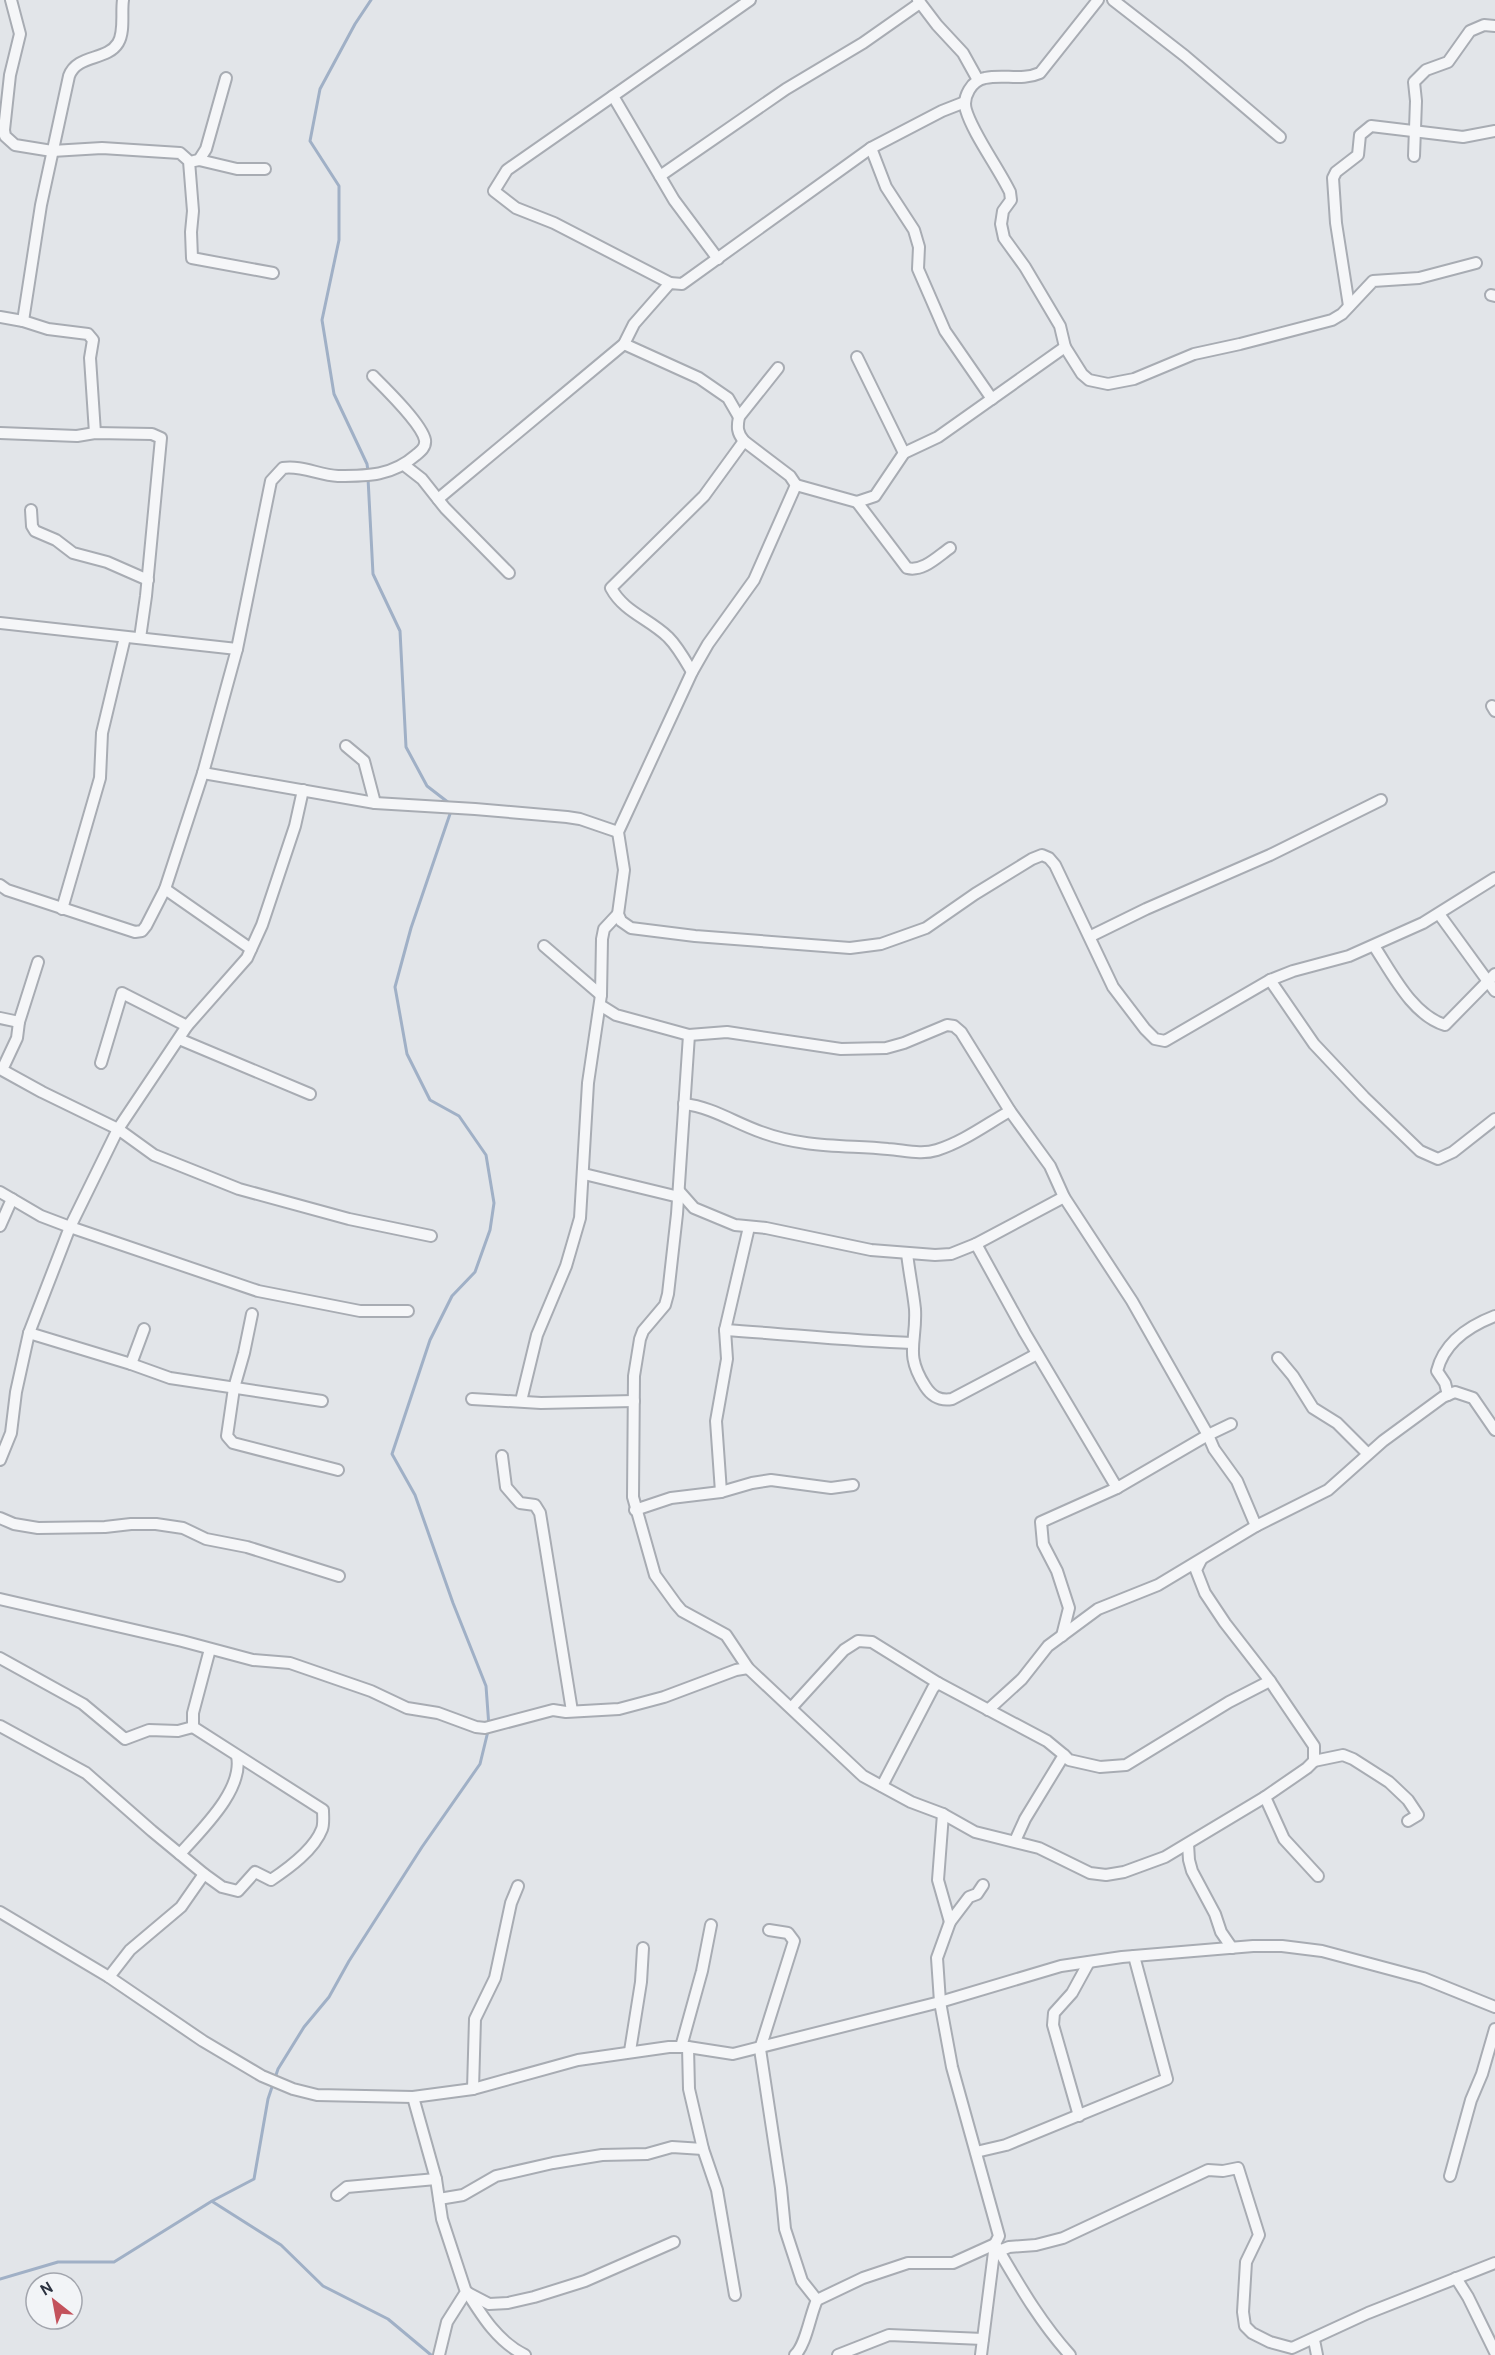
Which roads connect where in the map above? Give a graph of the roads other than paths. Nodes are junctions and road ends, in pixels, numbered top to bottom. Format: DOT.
graph roads {
  1 [pos="11,0"];
  2 [pos="123,0"];
  3 [pos="750,0"];
  4 [pos="1098,0"];
  5 [pos="1113,0"];
  6 [pos="919,2"];
  7 [pos="1495,26"];
  8 [pos="226,78"];
  9 [pos="978,80"];
  10 [pos="613,96"];
  11 [pos="965,102"];
  12 [pos="1495,131"];
  13 [pos="1415,132"];
  14 [pos="1280,137"];
  15 [pos="871,148"];
  16 [pos="52,151"];
  17 [pos="1414,156"];
  18 [pos="194,161"];
  19 [pos="265,169"];
  20 [pos="660,176"];
  21 [pos="717,259"];
  22 [pos="1476,262"];
  23 [pos="273,273"];
  24 [pos="670,283"];
  25 [pos="1349,306"];
  26 [pos="0,316"];
  27 [pos="23,321"];
  28 [pos="624,344"];
  29 [pos="1065,347"];
  30 [pos="857,357"];
  31 [pos="777,368"];
  32 [pos="373,376"];
  33 [pos="992,399"];
  34 [pos="740,417"];
  35 [pos="0,433"];
  36 [pos="95,433"];
  37 [pos="744,441"];
  38 [pos="904,453"];
  39 [pos="413,458"];
  40 [pos="404,465"];
  41 [pos="422,479"];
  42 [pos="796,485"];
  43 [pos="438,499"];
  44 [pos="857,502"];
  45 [pos="31,510"];
  46 [pos="950,548"];
  47 [pos="509,573"];
  48 [pos="148,580"];
  49 [pos="0,623"];
  50 [pos="125,637"];
  51 [pos="140,638"];
  52 [pos="237,650"];
  53 [pos="693,672"];
  54 [pos="346,746"];
  55 [pos="203,773"];
  56 [pos="303,790"];
  57 [pos="1381,800"];
  58 [pos="375,803"];
  59 [pos="618,832"];
  60 [pos="1495,878"];
  61 [pos="0,885"];
  62 [pos="165,889"];
  63 [pos="62,909"];
  64 [pos="618,914"];
  65 [pos="1439,914"];
  66 [pos="1091,936"];
  67 [pos="544,946"];
  68 [pos="1374,946"];
  69 [pos="251,949"];
  70 [pos="38,962"];
  71 [pos="1491,977"];
  72 [pos="1270,980"];
  73 [pos="1495,991"];
  74 [pos="601,1000"];
  75 [pos="0,1018"];
  76 [pos="19,1022"];
  77 [pos="187,1026"];
  78 [pos="689,1035"];
  79 [pos="179,1038"];
  80 [pos="101,1063"];
  81 [pos="1,1072"];
  82 [pos="310,1094"];
  83 [pos="684,1104"];
  84 [pos="1010,1111"];
  85 [pos="1495,1119"];
  86 [pos="118,1129"];
  87 [pos="584,1174"];
  88 [pos="0,1192"];
  89 [pos="679,1194"];
  90 [pos="1064,1197"];
  91 [pos="12,1199"];
  92 [pos="694,1208"];
  93 [pos="677,1214"];
  94 [pos="0,1226"];
  95 [pos="70,1227"];
  96 [pos="749,1227"];
  97 [pos="431,1236"];
  98 [pos="976,1244"];
  99 [pos="907,1253"];
  100 [pos="408,1311"];
  101 [pos="252,1314"];
  102 [pos="1495,1316"];
  103 [pos="144,1329"];
  104 [pos="725,1330"];
  105 [pos="29,1333"];
  106 [pos="912,1343"];
  107 [pos="1037,1354"];
  108 [pos="1278,1358"];
  109 [pos="131,1364"];
  110 [pos="234,1388"];
  111 [pos="1448,1395"];
  112 [pos="472,1399"];
  113 [pos="322,1401"];
  114 [pos="521,1401"];
  115 [pos="634,1401"];
  116 [pos="1231,1424"];
  117 [pos="1495,1430"];
  118 [pos="1208,1435"];
  119 [pos="1367,1453"];
  120 [pos="502,1456"];
  121 [pos="0,1460"];
  122 [pos="338,1470"];
  123 [pos="854,1485"];
  124 [pos="1117,1488"];
  125 [pos="721,1492"];
  126 [pos="635,1510"];
  127 [pos="0,1518"];
  128 [pos="1256,1526"];
  129 [pos="1199,1565"];
  130 [pos="339,1576"];
  131 [pos="0,1599"];
  132 [pos="1062,1636"];
  133 [pos="210,1649"];
  134 [pos="0,1658"];
  135 [pos="748,1668"];
  136 [pos="1270,1681"];
  137 [pos="938,1683"];
  138 [pos="792,1707"];
  139 [pos="988,1710"];
  140 [pos="572,1711"];
  141 [pos="0,1726"];
  142 [pos="193,1727"];
  143 [pos="1064,1755"];
  144 [pos="237,1756"];
  145 [pos="1314,1761"];
  146 [pos="882,1786"];
  147 [pos="1265,1797"];
  148 [pos="943,1814"];
  149 [pos="1408,1821"];
  150 [pos="1016,1841"];
  151 [pos="1183,1846"];
  152 [pos="180,1854"];
  153 [pos="204,1874"];
  154 [pos="1318,1876"];
  155 [pos="983,1885"];
  156 [pos="518,1886"];
  157 [pos="0,1912"];
  158 [pos="950,1922"];
  159 [pos="711,1925"];
  160 [pos="769,1930"];
  161 [pos="1221,1932"];
  162 [pos="643,1948"];
  163 [pos="1232,1948"];
  164 [pos="1215,1950"];
  165 [pos="1134,1956"];
  166 [pos="1089,1962"];
  167 [pos="109,1977"];
  168 [pos="940,2002"];
  169 [pos="1495,2007"];
  170 [pos="1495,2014"];
  171 [pos="1495,2028"];
  172 [pos="685,2047"];
  173 [pos="760,2049"];
  174 [pos="630,2051"];
  175 [pos="473,2089"];
  176 [pos="413,2097"];
  177 [pos="1079,2116"];
  178 [pos="703,2150"];
  179 [pos="976,2152"];
  180 [pos="1450,2176"];
  181 [pos="436,2180"];
  182 [pos="337,2195"];
  183 [pos="439,2199"];
  184 [pos="674,2242"];
  185 [pos="997,2247"];
  186 [pos="1495,2263"];
  187 [pos="1456,2278"];
  188 [pos="466,2292"];
  189 [pos="735,2295"];
  190 [pos="817,2300"];
  191 [pos="983,2339"];
  192 [pos="1314,2340"];
  193 [pos="1495,2352"];
  194 [pos="439,2355"];
  195 [pos="525,2355"];
  196 [pos="796,2355"];
  197 [pos="838,2355"];
  198 [pos="981,2355"];
  199 [pos="1070,2355"];
  200 [pos="1317,2355"];
  1 -- 16 [label="street"];
  2 -- 16 [label="street"];
  3 -- 10 [label="street"];
  4 -- 9 [label="street"];
  5 -- 14 [label="street"];
  6 -- 9 [label="street"];
  6 -- 20 [label="street"];
  7 -- 13 [label="street"];
  8 -- 18 [label="street"];
  9 -- 11 [label="street"];
  10 -- 20 [label="street"];
  10 -- 24 [label="street"];
  11 -- 15 [label="street"];
  11 -- 29 [label="street"];
  12 -- 13 [label="street"];
  13 -- 17 [label="street"];
  13 -- 25 [label="street"];
  15 -- 21 [label="street"];
  15 -- 33 [label="street"];
  16 -- 18 [label="street"];
  16 -- 27 [label="street"];
  18 -- 19 [label="street"];
  18 -- 23 [label="street"];
  20 -- 21 [label="street"];
  21 -- 24 [label="street"];
  22 -- 25 [label="street"];
  24 -- 28 [label="street"];
  25 -- 29 [label="street"];
  26 -- 27 [label="street"];
  27 -- 36 [label="street"];
  28 -- 34 [label="street"];
  28 -- 43 [label="street"];
  29 -- 33 [label="street"];
  30 -- 38 [label="street"];
  31 -- 34 [label="street"];
  32 -- 39 [label="street"];
  33 -- 38 [label="street"];
  34 -- 37 [label="street"];
  35 -- 36 [label="street"];
  36 -- 48 [label="street"];
  37 -- 42 [label="street"];
  37 -- 53 [label="street"];
  38 -- 44 [label="street"];
  39 -- 40 [label="street"];
  39 -- 41 [label="street"];
  40 -- 41 [label="street"];
  40 -- 52 [label="street"];
  41 -- 43 [label="street"];
  42 -- 44 [label="street"];
  42 -- 53 [label="street"];
  43 -- 47 [label="street"];
  44 -- 46 [label="street"];
  45 -- 48 [label="street"];
  48 -- 51 [label="street"];
  49 -- 50 [label="street"];
  50 -- 51 [label="street"];
  50 -- 63 [label="street"];
  51 -- 52 [label="street"];
  52 -- 55 [label="street"];
  53 -- 59 [label="street"];
  54 -- 58 [label="street"];
  55 -- 56 [label="street"];
  55 -- 62 [label="street"];
  56 -- 58 [label="street"];
  56 -- 69 [label="street"];
  57 -- 66 [label="street"];
  58 -- 59 [label="street"];
  59 -- 64 [label="street"];
  60 -- 65 [label="street"];
  61 -- 63 [label="street"];
  62 -- 63 [label="street"];
  62 -- 69 [label="street"];
  64 -- 66 [label="street"];
  64 -- 74 [label="street"];
  65 -- 68 [label="street"];
  65 -- 71 [label="street"];
  66 -- 72 [label="street"];
  67 -- 74 [label="street"];
  68 -- 71 [label="street"];
  68 -- 72 [label="street"];
  69 -- 77 [label="street"];
  70 -- 76 [label="street"];
  71 -- 73 [label="street"];
  72 -- 85 [label="street"];
  74 -- 78 [label="street"];
  74 -- 87 [label="street"];
  75 -- 76 [label="street"];
  76 -- 81 [label="street"];
  77 -- 79 [label="street"];
  77 -- 80 [label="street"];
  78 -- 83 [label="street"];
  78 -- 84 [label="street"];
  79 -- 82 [label="street"];
  79 -- 86 [label="street"];
  81 -- 86 [label="street"];
  83 -- 84 [label="street"];
  83 -- 89 [label="street"];
  84 -- 90 [label="street"];
  86 -- 95 [label="street"];
  86 -- 97 [label="street"];
  87 -- 89 [label="street"];
  87 -- 114 [label="street"];
  88 -- 91 [label="street"];
  89 -- 92 [label="street"];
  89 -- 93 [label="street"];
  90 -- 98 [label="street"];
  90 -- 118 [label="street"];
  91 -- 94 [label="street"];
  91 -- 95 [label="street"];
  92 -- 93 [label="street"];
  92 -- 96 [label="street"];
  93 -- 115 [label="street"];
  95 -- 100 [label="street"];
  95 -- 105 [label="street"];
  96 -- 99 [label="street"];
  96 -- 104 [label="street"];
  98 -- 99 [label="street"];
  98 -- 107 [label="street"];
  99 -- 106 [label="street"];
  101 -- 110 [label="street"];
  102 -- 111 [label="street"];
  103 -- 109 [label="street"];
  104 -- 106 [label="street"];
  104 -- 125 [label="street"];
  105 -- 109 [label="street"];
  105 -- 121 [label="street"];
  106 -- 107 [label="street"];
  107 -- 124 [label="street"];
  108 -- 119 [label="street"];
  109 -- 110 [label="street"];
  110 -- 113 [label="street"];
  110 -- 122 [label="street"];
  111 -- 117 [label="street"];
  111 -- 119 [label="street"];
  112 -- 114 [label="street"];
  114 -- 115 [label="street"];
  115 -- 126 [label="street"];
  116 -- 118 [label="street"];
  118 -- 124 [label="street"];
  118 -- 128 [label="street"];
  119 -- 128 [label="street"];
  120 -- 140 [label="street"];
  123 -- 125 [label="street"];
  124 -- 132 [label="street"];
  125 -- 126 [label="street"];
  126 -- 135 [label="street"];
  127 -- 130 [label="street"];
  128 -- 129 [label="street"];
  129 -- 132 [label="street"];
  129 -- 136 [label="street"];
  131 -- 133 [label="street"];
  132 -- 139 [label="street"];
  133 -- 140 [label="street"];
  133 -- 142 [label="street"];
  134 -- 142 [label="street"];
  135 -- 138 [label="street"];
  135 -- 140 [label="street"];
  136 -- 143 [label="street"];
  136 -- 145 [label="street"];
  137 -- 138 [label="street"];
  137 -- 139 [label="street"];
  137 -- 146 [label="street"];
  138 -- 146 [label="street"];
  139 -- 143 [label="street"];
  141 -- 152 [label="street"];
  142 -- 144 [label="street"];
  143 -- 150 [label="street"];
  144 -- 152 [label="street"];
  144 -- 153 [label="street"];
  145 -- 147 [label="street"];
  145 -- 149 [label="street"];
  146 -- 148 [label="street"];
  147 -- 151 [label="street"];
  147 -- 154 [label="street"];
  148 -- 150 [label="street"];
  148 -- 158 [label="street"];
  150 -- 151 [label="street"];
  151 -- 161 [label="street"];
  152 -- 153 [label="street"];
  153 -- 167 [label="street"];
  155 -- 158 [label="street"];
  156 -- 175 [label="street"];
  157 -- 167 [label="street"];
  158 -- 168 [label="street"];
  159 -- 172 [label="street"];
  160 -- 173 [label="street"];
  161 -- 163 [label="street"];
  161 -- 164 [label="street"];
  162 -- 174 [label="street"];
  163 -- 164 [label="street"];
  163 -- 169 [label="street"];
  164 -- 165 [label="street"];
  165 -- 166 [label="street"];
  165 -- 177 [label="street"];
  166 -- 168 [label="street"];
  166 -- 177 [label="street"];
  167 -- 176 [label="street"];
  168 -- 173 [label="street"];
  168 -- 179 [label="street"];
  169 -- 170 [label="street"];
  171 -- 180 [label="street"];
  172 -- 173 [label="street"];
  172 -- 174 [label="street"];
  172 -- 178 [label="street"];
  173 -- 190 [label="street"];
  174 -- 175 [label="street"];
  175 -- 176 [label="street"];
  176 -- 181 [label="street"];
  177 -- 179 [label="street"];
  178 -- 183 [label="street"];
  178 -- 189 [label="street"];
  179 -- 185 [label="street"];
  181 -- 182 [label="street"];
  181 -- 183 [label="street"];
  183 -- 188 [label="street"];
  184 -- 188 [label="street"];
  185 -- 190 [label="street"];
  185 -- 191 [label="street"];
  185 -- 192 [label="street"];
  185 -- 199 [label="street"];
  186 -- 187 [label="street"];
  187 -- 192 [label="street"];
  187 -- 193 [label="street"];
  188 -- 194 [label="street"];
  188 -- 195 [label="street"];
  190 -- 196 [label="street"];
  191 -- 197 [label="street"];
  191 -- 198 [label="street"];
  192 -- 200 [label="street"];
}
